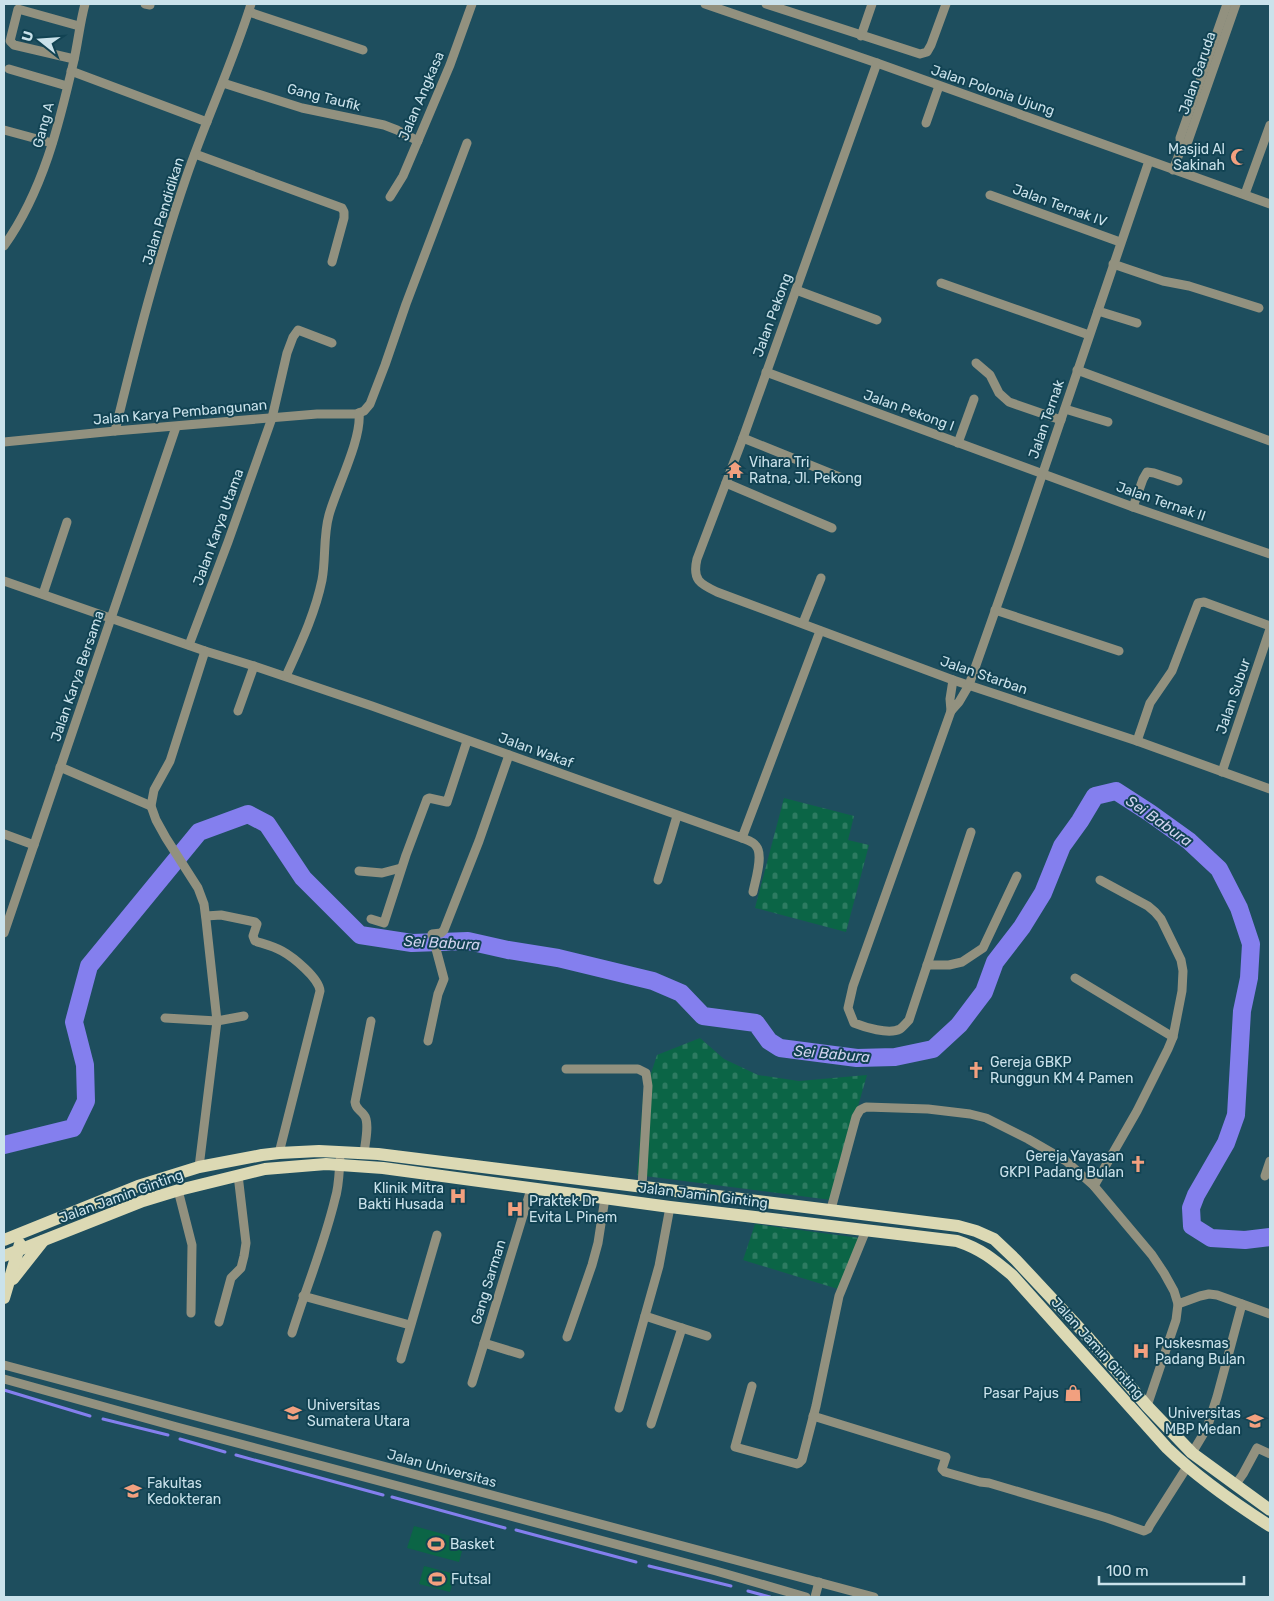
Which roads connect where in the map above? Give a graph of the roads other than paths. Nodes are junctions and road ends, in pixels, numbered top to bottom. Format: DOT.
graph roads {
  1 [pos="85,4"];
  2 [pos="472,4"];
  3 [pos="705,4"];
  4 [pos="766,4"];
  5 [pos="872,4"];
  6 [pos="946,4"];
  7 [pos="1227,4"];
  8 [pos="1236,4"];
  9 [pos="250,8"];
  10 [pos="794,8"];
  11 [pos="79,26"];
  12 [pos="1221,35"];
  13 [pos="861,36"];
  14 [pos="363,50"];
  15 [pos="74,59"];
  16 [pos="878,63"];
  17 [pos="10,69"];
  18 [pos="71,71"];
  19 [pos="223,83"];
  20 [pos="68,86"];
  21 [pos="939,86"];
  22 [pos="207,122"];
  23 [pos="926,123"];
  24 [pos="1270,125"];
  25 [pos="4,130"];
  26 [pos="418,141"];
  27 [pos="52,143"];
  28 [pos="467,143"];
  29 [pos="195,154"];
  30 [pos="1148,161"];
  31 [pos="1174,170"];
  32 [pos="1245,194"];
  33 [pos="990,195"];
  34 [pos="390,197"];
  35 [pos="1270,204"];
  36 [pos="1120,242"];
  37 [pos="4,246"];
  38 [pos="332,262"];
  39 [pos="1113,264"];
  40 [pos="941,283"];
  41 [pos="796,290"];
  42 [pos="1259,308"];
  43 [pos="1098,311"];
  44 [pos="877,320"];
  45 [pos="1137,324"];
  46 [pos="1089,335"];
  47 [pos="332,343"];
  48 [pos="976,363"];
  49 [pos="1077,370"];
  50 [pos="766,372"];
  51 [pos="974,399"];
  52 [pos="1065,409"];
  53 [pos="358,413"];
  54 [pos="272,418"];
  55 [pos="1061,420"];
  56 [pos="1108,422"];
  57 [pos="176,427"];
  58 [pos="115,431"];
  59 [pos="743,438"];
  60 [pos="1270,441"];
  61 [pos="4,442"];
  62 [pos="958,443"];
  63 [pos="1042,473"];
  64 [pos="842,478"];
  65 [pos="1178,481"];
  66 [pos="726,483"];
  67 [pos="1133,507"];
  68 [pos="67,522"];
  69 [pos="832,528"];
  70 [pos="1270,554"];
  71 [pos="696,576"];
  72 [pos="822,578"];
  73 [pos="4,581"];
  74 [pos="43,594"];
  75 [pos="995,610"];
  76 [pos="111,618"];
  77 [pos="803,623"];
  78 [pos="1270,627"];
  79 [pos="820,631"];
  80 [pos="189,645"];
  81 [pos="204,651"];
  82 [pos="1119,651"];
  83 [pos="254,666"];
  84 [pos="286,676"];
  85 [pos="953,680"];
  86 [pos="969,685"];
  87 [pos="238,711"];
  88 [pos="951,711"];
  89 [pos="467,741"];
  90 [pos="1138,741"];
  91 [pos="509,755"];
  92 [pos="60,768"];
  93 [pos="1222,772"];
  94 [pos="1270,789"];
  95 [pos="151,806"];
  96 [pos="677,816"];
  97 [pos="971,832"];
  98 [pos="4,834"];
  99 [pos="742,838"];
  100 [pos="34,845"];
  101 [pos="401,868"];
  102 [pos="359,871"];
  103 [pos="1017,876"];
  104 [pos="658,880"];
  105 [pos="1100,880"];
  106 [pos="753,892"];
  107 [pos="206,916"];
  108 [pos="370,919"];
  109 [pos="4,933"];
  110 [pos="927,965"];
  111 [pos="1075,978"];
  112 [pos="244,1016"];
  113 [pos="165,1018"];
  114 [pos="217,1021"];
  115 [pos="371,1021"];
  116 [pos="1173,1037"];
  117 [pos="428,1041"];
  118 [pos="566,1069"];
  119 [pos="341,1151"];
  120 [pos="279,1153"];
  121 [pos="364,1153"];
  122 [pos="1270,1160"];
  123 [pos="340,1165"];
  124 [pos="199,1168"];
  125 [pos="238,1175"];
  126 [pos="1266,1176"];
  127 [pos="642,1186"];
  128 [pos="1094,1186"];
  129 [pos="530,1189"];
  130 [pos="178,1190"];
  131 [pos="722,1196"];
  132 [pos="605,1198"];
  133 [pos="670,1207"];
  134 [pos="830,1209"];
  135 [pos="720,1212"];
  136 [pos="866,1230"];
  137 [pos="22,1234"];
  138 [pos="437,1235"];
  139 [pos="45,1240"];
  140 [pos="4,1241"];
  141 [pos="19,1250"];
  142 [pos="4,1256"];
  143 [pos="5,1293"];
  144 [pos="303,1296"];
  145 [pos="1178,1304"];
  146 [pos="1242,1304"];
  147 [pos="192,1313"];
  148 [pos="1270,1314"];
  149 [pos="645,1316"];
  150 [pos="219,1322"];
  151 [pos="410,1325"];
  152 [pos="682,1328"];
  153 [pos="292,1333"];
  154 [pos="707,1336"];
  155 [pos="567,1337"];
  156 [pos="484,1343"];
  157 [pos="520,1354"];
  158 [pos="401,1359"];
  159 [pos="4,1365"];
  160 [pos="4,1379"];
  161 [pos="472,1382"];
  162 [pos="752,1386"];
  163 [pos="1147,1406"];
  164 [pos="619,1408"];
  165 [pos="182,1413"];
  166 [pos="813,1416"];
  167 [pos="652,1424"];
  168 [pos="177,1427"];
  169 [pos="309,1447"];
  170 [pos="1192,1453"];
  171 [pos="1270,1454"];
  172 [pos="305,1461"];
  173 [pos="1187,1467"];
  174 [pos="1236,1484"];
  175 [pos="520,1503"];
  176 [pos="1270,1510"];
  177 [pos="515,1518"];
  178 [pos="594,1522"];
  179 [pos="1270,1526"];
  180 [pos="589,1537"];
  181 [pos="651,1538"];
  182 [pos="647,1552"];
  183 [pos="719,1556"];
  184 [pos="716,1571"];
  185 [pos="819,1582"];
  186 [pos="806,1597"];
  187 [pos="815,1597"];
  188 [pos="874,1597"];
  1 -- 11 [label="street, Gang A"];
  2 -- 26 [label="street, Jalan Angkasa"];
  3 -- 16 [label="street, Jalan Polonia Ujung"];
  4 -- 10 [label="street"];
  5 -- 13 [label="street"];
  6 -- 13 [label="street"];
  7 -- 12 [label="street, Jalan Garuda"];
  8 -- 12 [label="street, Jalan Garuda"];
  9 -- 14 [label="street"];
  9 -- 19 [label="street, Jalan Pendidikan"];
  10 -- 13 [label="street"];
  11 -- 15 [label="street, Gang A"];
  11 -- 15 [label="street"];
  12 -- 31 [label="street, Jalan Garuda"];
  15 -- 18 [label="street, Gang A"];
  16 -- 21 [label="street, Jalan Polonia Ujung"];
  16 -- 41 [label="street, Jalan Pekong"];
  17 -- 20 [label="street"];
  18 -- 20 [label="street, Gang A"];
  18 -- 22 [label="street"];
  19 -- 22 [label="street, Jalan Pendidikan"];
  19 -- 26 [label="street, Gang Taufik"];
  20 -- 27 [label="street, Gang A"];
  21 -- 23 [label="street"];
  21 -- 30 [label="street, Jalan Polonia Ujung"];
  22 -- 29 [label="street, Jalan Pendidikan"];
  24 -- 32 [label="street"];
  25 -- 27 [label="street"];
  26 -- 34 [label="street, Jalan Angkasa"];
  27 -- 37 [label="street, Gang A"];
  28 -- 53 [label="street"];
  29 -- 38 [label="street"];
  29 -- 58 [label="street, Jalan Pendidikan"];
  30 -- 31 [label="street, Jalan Polonia Ujung"];
  30 -- 36 [label="street, Jalan Ternak"];
  31 -- 32 [label="street, Jalan Polonia Ujung"];
  32 -- 35 [label="street, Jalan Polonia Ujung"];
  33 -- 36 [label="street, Jalan Ternak IV"];
  36 -- 39 [label="street, Jalan Ternak"];
  39 -- 42 [label="street"];
  39 -- 43 [label="street, Jalan Ternak"];
  40 -- 46 [label="street"];
  41 -- 44 [label="street"];
  41 -- 50 [label="street, Jalan Pekong"];
  43 -- 45 [label="street"];
  43 -- 46 [label="street, Jalan Ternak"];
  46 -- 49 [label="street, Jalan Ternak"];
  47 -- 54 [label="street"];
  48 -- 55 [label="street"];
  49 -- 52 [label="street, Jalan Ternak"];
  49 -- 60 [label="street"];
  50 -- 59 [label="street, Jalan Pekong"];
  50 -- 62 [label="street, Jalan Pekong I"];
  51 -- 62 [label="street"];
  52 -- 55 [label="street, Jalan Ternak"];
  52 -- 56 [label="street"];
  53 -- 54 [label="street, Jalan Karya Pembangunan"];
  53 -- 84 [label="street"];
  54 -- 57 [label="street, Jalan Karya Pembangunan"];
  54 -- 80 [label="street, Jalan Karya Utama"];
  55 -- 63 [label="street, Jalan Ternak"];
  57 -- 58 [label="street, Jalan Karya Pembangunan"];
  57 -- 76 [label="street, Jalan Karya Bersama"];
  58 -- 61 [label="street, Jalan Karya Pembangunan"];
  59 -- 64 [label="street"];
  59 -- 66 [label="street, Jalan Pekong"];
  62 -- 63 [label="street, Jalan Pekong I"];
  63 -- 67 [label="street, Jalan Ternak II"];
  63 -- 75 [label="street, Jalan Ternak"];
  65 -- 67 [label="street"];
  66 -- 69 [label="street"];
  66 -- 71 [label="street, Jalan Pekong"];
  67 -- 70 [label="street, Jalan Ternak II"];
  68 -- 74 [label="street"];
  71 -- 77 [label="street, Jalan Starban"];
  72 -- 77 [label="street"];
  73 -- 74 [label="street, Jalan Wakaf"];
  74 -- 76 [label="street, Jalan Wakaf"];
  75 -- 82 [label="street"];
  75 -- 86 [label="street, Jalan Ternak"];
  76 -- 80 [label="street, Jalan Wakaf"];
  76 -- 92 [label="street, Jalan Karya Bersama"];
  77 -- 79 [label="street, Jalan Starban"];
  78 -- 90 [label="street"];
  78 -- 93 [label="street, Jalan Subur"];
  79 -- 85 [label="street, Jalan Starban"];
  79 -- 99 [label="street"];
  80 -- 81 [label="street, Jalan Wakaf"];
  81 -- 83 [label="street, Jalan Wakaf"];
  81 -- 95 [label="street"];
  83 -- 84 [label="street, Jalan Wakaf"];
  83 -- 87 [label="street"];
  84 -- 89 [label="street, Jalan Wakaf"];
  85 -- 86 [label="street, Jalan Starban"];
  85 -- 88 [label="street"];
  86 -- 88 [label="street, Jalan Ternak"];
  86 -- 90 [label="street, Jalan Starban"];
  88 -- 110 [label="street"];
  89 -- 91 [label="street, Jalan Wakaf"];
  89 -- 101 [label="street"];
  90 -- 93 [label="street, Jalan Starban"];
  91 -- 96 [label="street, Jalan Wakaf"];
  91 -- 117 [label="street"];
  92 -- 95 [label="street"];
  92 -- 100 [label="street, Jalan Karya Bersama"];
  93 -- 94 [label="street, Jalan Starban"];
  95 -- 107 [label="street"];
  96 -- 99 [label="street, Jalan Wakaf"];
  96 -- 104 [label="street"];
  97 -- 110 [label="street"];
  98 -- 100 [label="street"];
  99 -- 106 [label="street"];
  100 -- 109 [label="street, Jalan Karya Bersama"];
  101 -- 102 [label="street"];
  101 -- 108 [label="street"];
  103 -- 110 [label="street"];
  105 -- 116 [label="street"];
  107 -- 114 [label="street"];
  107 -- 120 [label="street"];
  111 -- 116 [label="street"];
  112 -- 114 [label="street"];
  113 -- 114 [label="street"];
  114 -- 124 [label="street"];
  115 -- 121 [label="street"];
  116 -- 128 [label="street"];
  118 -- 127 [label="street"];
  119 -- 120 [label="main road, Jalan Jamin Ginting"];
  119 -- 121 [label="main road, Jalan Jamin Ginting"];
  119 -- 123 [label="street"];
  120 -- 124 [label="main road, Jalan Jamin Ginting"];
  121 -- 127 [label="main road, Jalan Jamin Ginting"];
  122 -- 126 [label="street"];
  123 -- 125 [label="main road, Jalan Jamin Ginting"];
  123 -- 129 [label="main road, Jalan Jamin Ginting"];
  123 -- 144 [label="street"];
  124 -- 137 [label="main road, Jalan Jamin Ginting"];
  125 -- 130 [label="main road, Jalan Jamin Ginting"];
  125 -- 150 [label="street"];
  127 -- 131 [label="main road, Jalan Jamin Ginting"];
  128 -- 134 [label="street"];
  128 -- 145 [label="street"];
  129 -- 132 [label="main road, Jalan Jamin Ginting"];
  129 -- 156 [label="street, Gang Sarman"];
  130 -- 139 [label="main road, Jalan Jamin Ginting"];
  130 -- 147 [label="street"];
  131 -- 134 [label="main road, Jalan Jamin Ginting"];
  131 -- 135 [label="main road"];
  132 -- 133 [label="main road, Jalan Jamin Ginting"];
  132 -- 155 [label="street"];
  133 -- 135 [label="main road, Jalan Jamin Ginting"];
  133 -- 149 [label="street"];
  134 -- 163 [label="main road, Jalan Jamin Ginting"];
  135 -- 136 [label="main road, Jalan Jamin Ginting"];
  136 -- 166 [label="street"];
  136 -- 173 [label="main road, Jalan Jamin Ginting"];
  137 -- 140 [label="main road, Jalan Jamin Ginting"];
  137 -- 141 [label="main road"];
  138 -- 151 [label="street"];
  139 -- 141 [label="main road, Jalan Jamin Ginting"];
  139 -- 143 [label="main road"];
  141 -- 142 [label="main road, Jalan Jamin Ginting"];
  141 -- 143 [label="main road"];
  144 -- 151 [label="street"];
  144 -- 153 [label="street"];
  145 -- 146 [label="street"];
  145 -- 163 [label="street"];
  146 -- 148 [label="street"];
  146 -- 170 [label="street"];
  149 -- 152 [label="street"];
  149 -- 164 [label="street"];
  151 -- 158 [label="street"];
  152 -- 154 [label="street"];
  152 -- 167 [label="street"];
  156 -- 157 [label="street"];
  156 -- 161 [label="street, Gang Sarman"];
  159 -- 165 [label="street, Jalan Universitas"];
  160 -- 168 [label="street, Jalan Universitas"];
  162 -- 166 [label="street"];
  163 -- 170 [label="main road, Jalan Jamin Ginting"];
  165 -- 168 [label="street"];
  165 -- 169 [label="street, Jalan Universitas"];
  166 -- 173 [label="street"];
  168 -- 172 [label="street, Jalan Universitas"];
  169 -- 172 [label="street"];
  169 -- 175 [label="street, Jalan Universitas"];
  170 -- 174 [label="main road, Jalan Jamin Ginting"];
  171 -- 174 [label="street"];
  172 -- 177 [label="street, Jalan Universitas"];
  173 -- 179 [label="main road, Jalan Jamin Ginting"];
  174 -- 176 [label="main road, Jalan Jamin Ginting"];
  175 -- 177 [label="street"];
  175 -- 178 [label="street, Jalan Universitas"];
  177 -- 180 [label="street, Jalan Universitas"];
  178 -- 180 [label="street"];
  178 -- 181 [label="street, Jalan Universitas"];
  180 -- 182 [label="street, Jalan Universitas"];
  181 -- 182 [label="street"];
  181 -- 183 [label="street, Jalan Universitas"];
  182 -- 184 [label="street, Jalan Universitas"];
  183 -- 184 [label="street"];
  183 -- 185 [label="street, Jalan Universitas"];
  184 -- 186 [label="street, Jalan Universitas"];
  185 -- 187 [label="street"];
  185 -- 188 [label="street, Jalan Universitas"];
}
